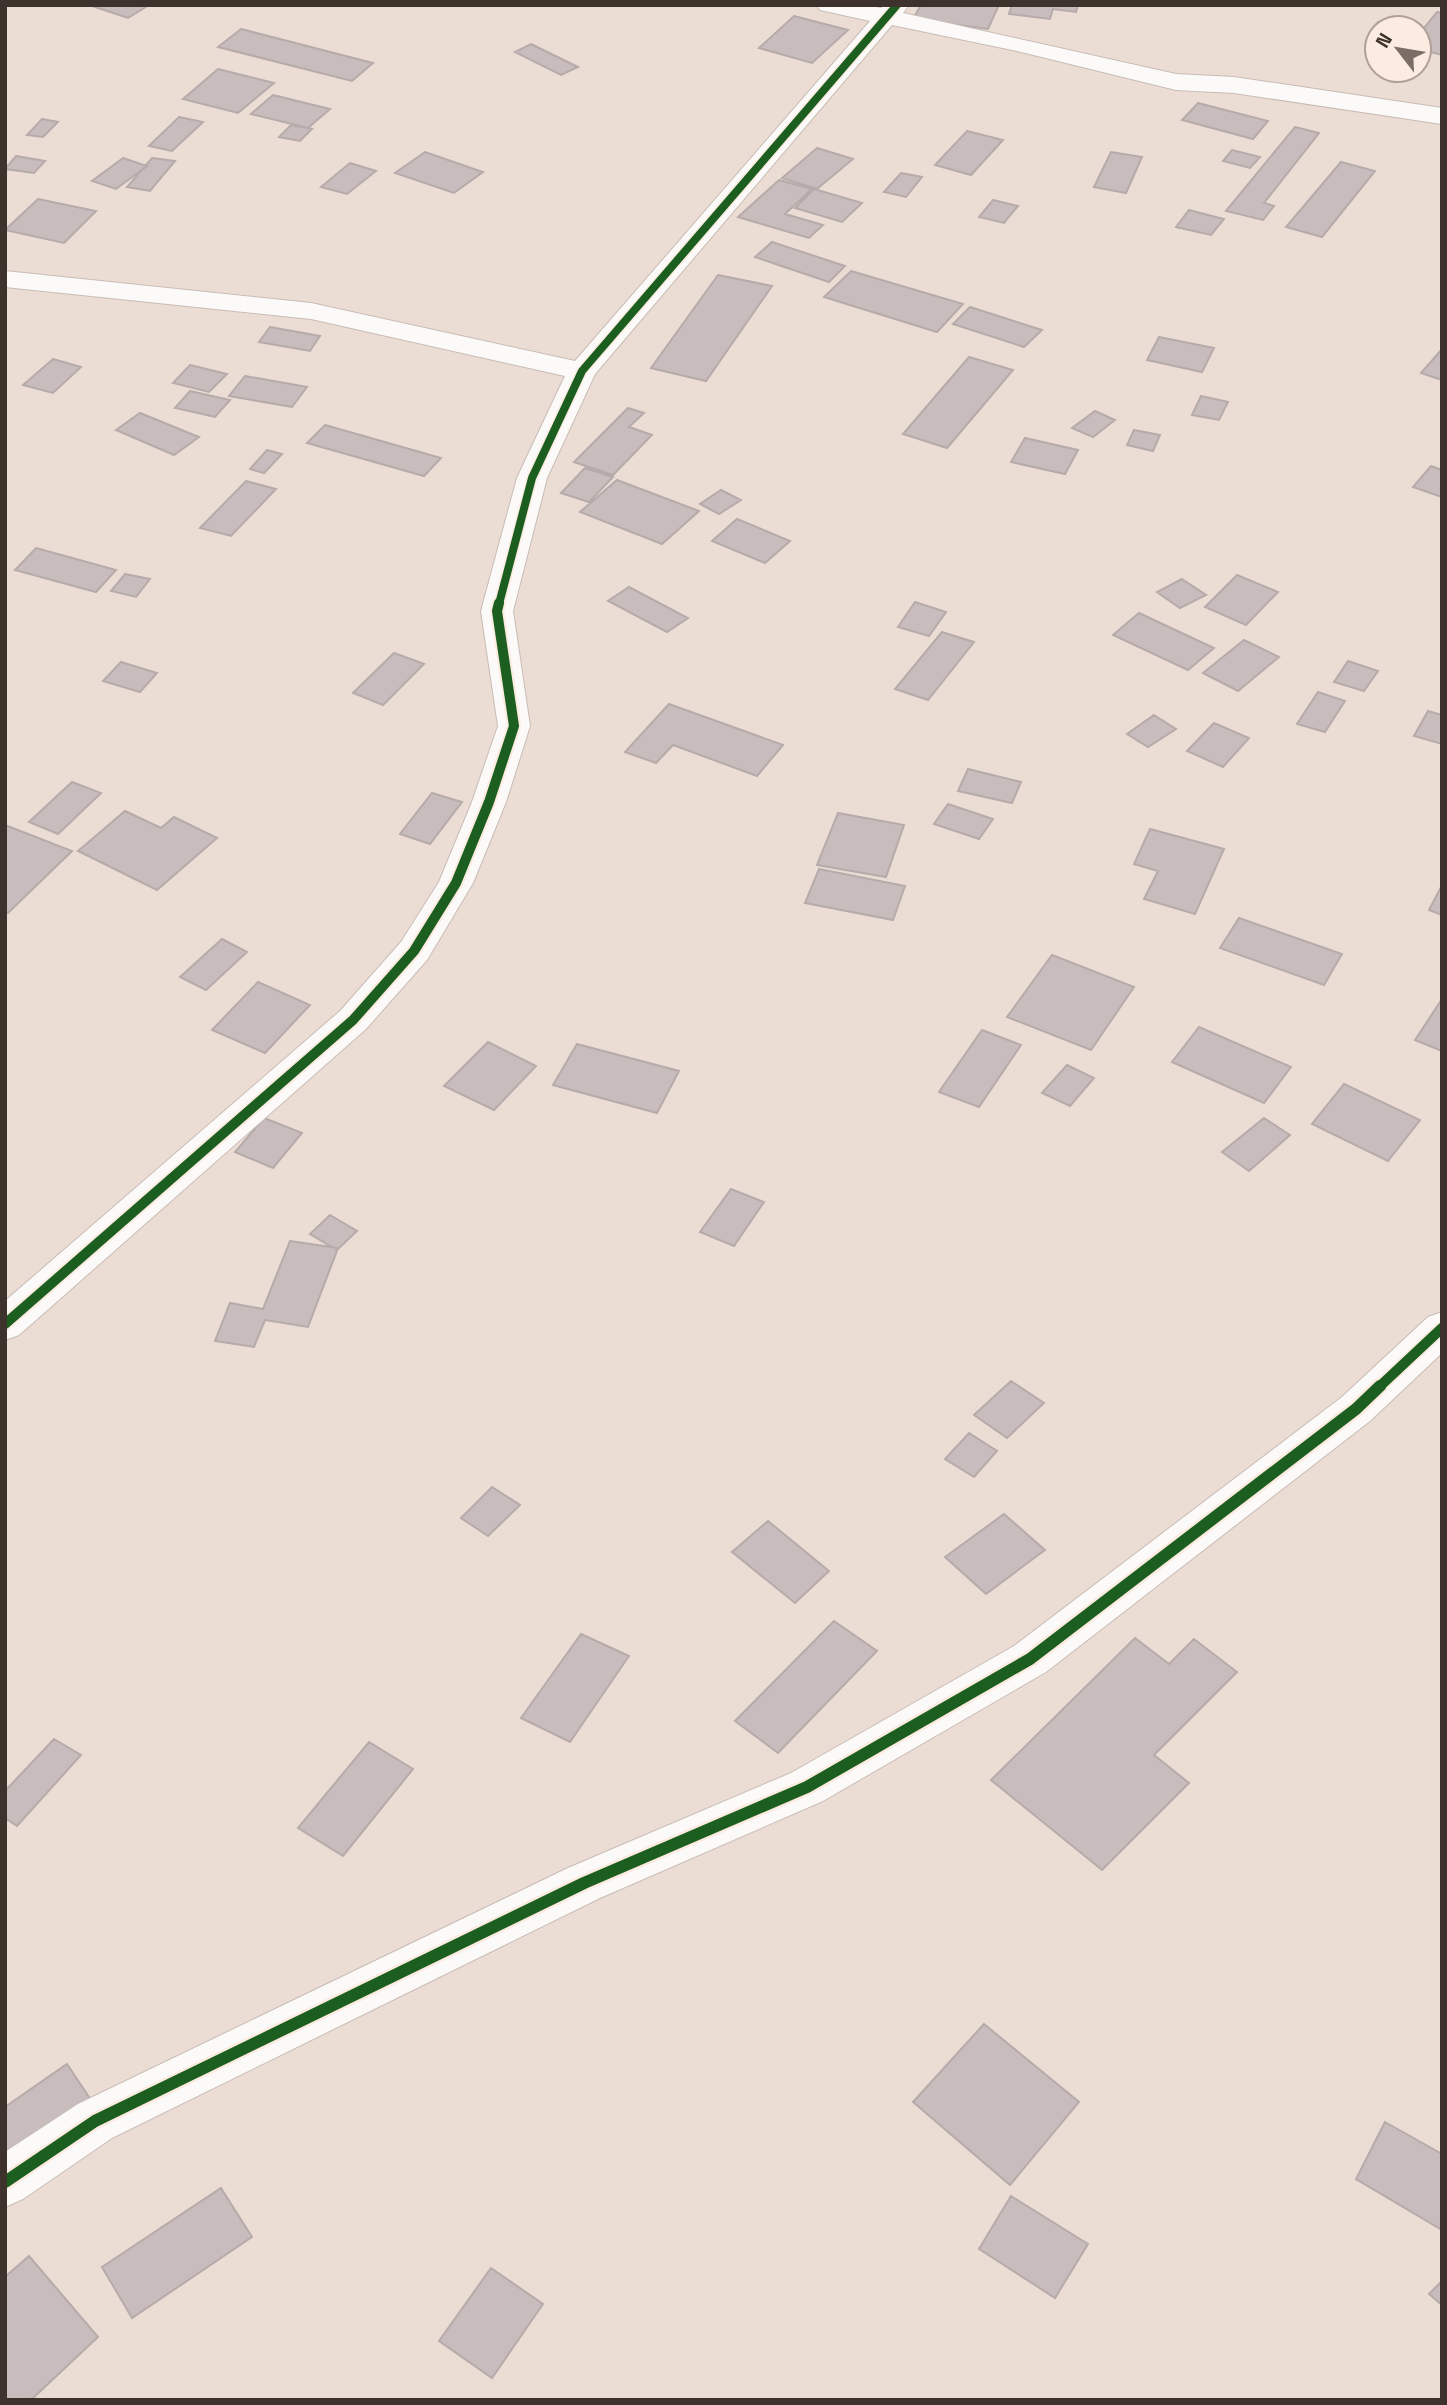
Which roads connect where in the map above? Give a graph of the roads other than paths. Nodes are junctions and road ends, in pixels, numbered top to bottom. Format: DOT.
graph roads {
  1 [pos="829,5"];
  2 [pos="891,12"];
  3 [pos="1442,116"];
  4 [pos="5,279"];
  5 [pos="583,371"];
  6 [pos="5,1324"];
  7 [pos="1442,1328"];
  8 [pos="5,2182"];
  1 -- 2 [label="street"];
  2 -- 3 [label="street"];
  2 -- 5 [label="street"];
  4 -- 5 [label="street"];
  5 -- 6 [label="street"];
  7 -- 8 [label="street"];
}
